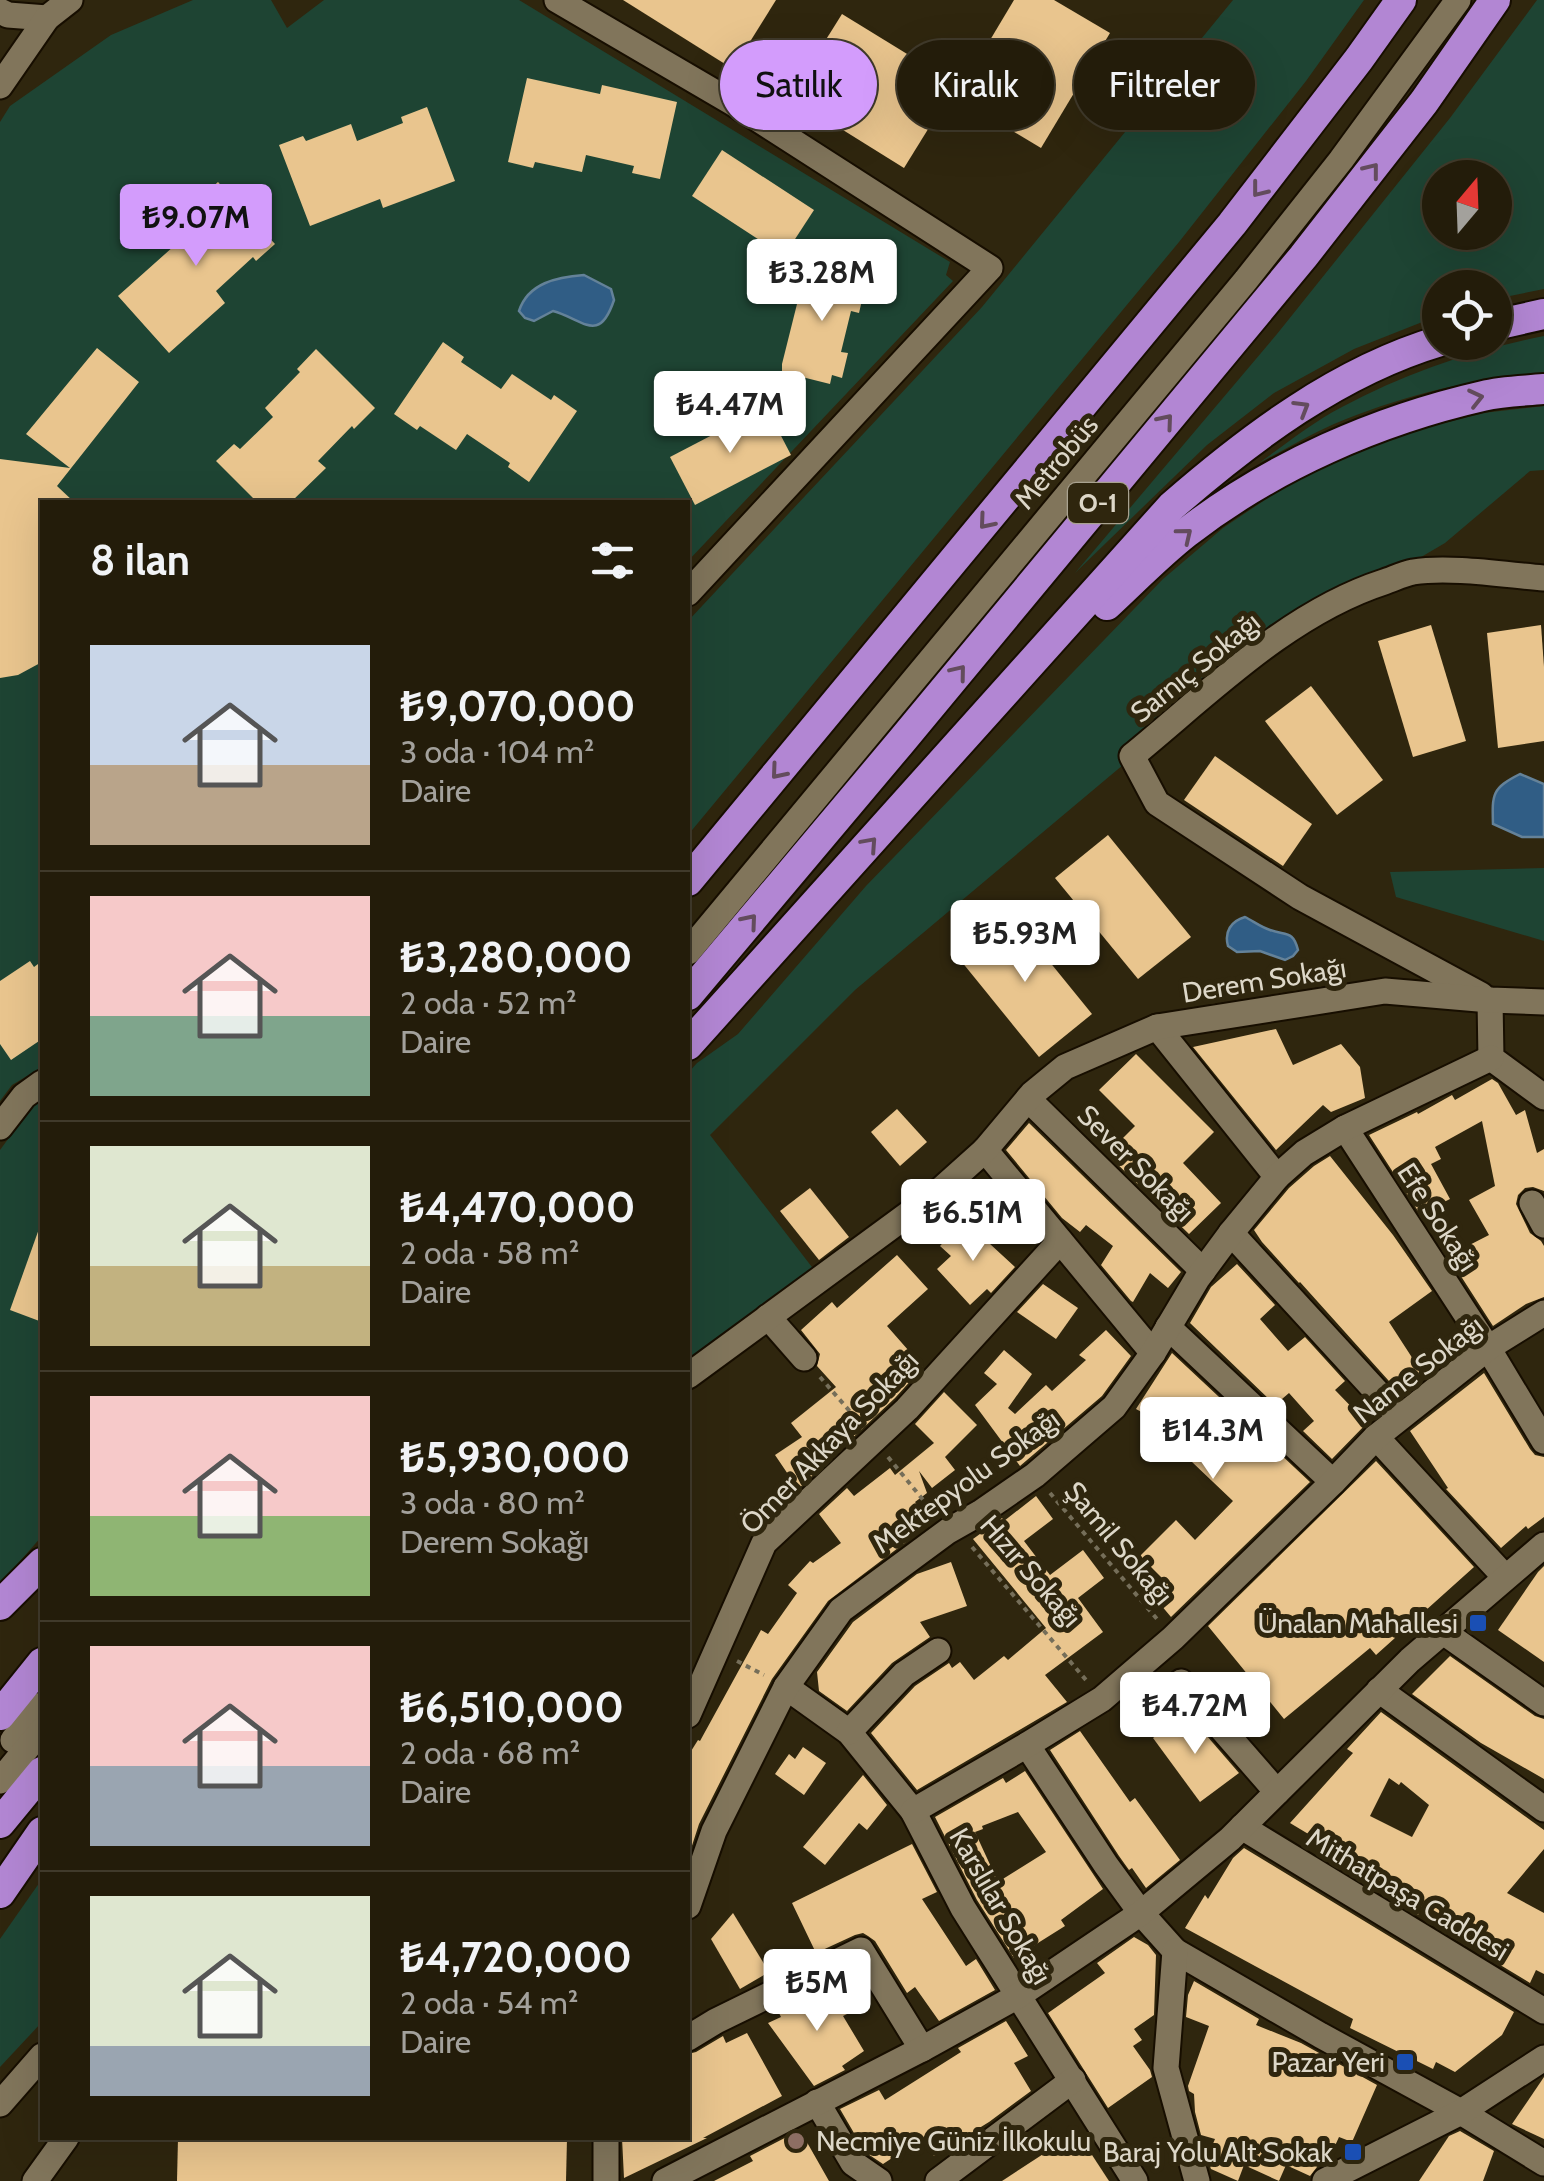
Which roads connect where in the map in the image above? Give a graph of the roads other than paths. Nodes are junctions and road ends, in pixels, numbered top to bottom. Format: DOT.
graph roads {
  1 [pos="70,0"];
  2 [pos="557,0"];
  3 [pos="1389,0"];
  4 [pos="1401,0"];
  5 [pos="1437,0"];
  6 [pos="1458,0"];
  7 [pos="1495,0"];
  8 [pos="0,11"];
  9 [pos="47,18"];
  10 [pos="1359,59"];
  11 [pos="0,86"];
  12 [pos="1544,314"];
  13 [pos="1512,321"];
  14 [pos="1422,347"];
  15 [pos="1544,389"];
  16 [pos="1544,578"];
  17 [pos="690,592"];
  18 [pos="959,744"];
  19 [pos="690,879"];
  20 [pos="690,925"];
  21 [pos="690,950"];
  22 [pos="690,994"];
  23 [pos="1490,1000"];
  24 [pos="1544,1002"];
  25 [pos="1157,1027"];
  26 [pos="690,1044"];
  27 [pos="1491,1058"];
  28 [pos="40,1084"];
  29 [pos="1544,1097"];
  30 [pos="1028,1099"];
  31 [pos="0,1127"];
  32 [pos="1345,1128"];
  33 [pos="985,1150"];
  34 [pos="1277,1177"];
  35 [pos="1231,1233"];
  36 [pos="1060,1241"];
  37 [pos="1203,1271"];
  38 [pos="1544,1313"];
  39 [pos="768,1317"];
  40 [pos="1168,1327"];
  41 [pos="1488,1348"];
  42 [pos="1153,1353"];
  43 [pos="804,1358"];
  44 [pos="690,1375"];
  45 [pos="1400,1416"];
  46 [pos="1376,1436"];
  47 [pos="1544,1440"];
  48 [pos="1334,1482"];
  49 [pos="1544,1545"];
  50 [pos="40,1566"];
  51 [pos="1505,1577"];
  52 [pos="0,1606"];
  53 [pos="1442,1631"];
  54 [pos="938,1651"];
  55 [pos="40,1654"];
  56 [pos="40,1666"];
  57 [pos="786,1687"];
  58 [pos="1379,1690"];
  59 [pos="0,1696"];
  60 [pos="1544,1702"];
  61 [pos="40,1707"];
  62 [pos="690,1710"];
  63 [pos="0,1716"];
  64 [pos="1142,1716"];
  65 [pos="40,1732"];
  66 [pos="849,1732"];
  67 [pos="1027,1745"];
  68 [pos="0,1756"];
  69 [pos="40,1774"];
  70 [pos="0,1781"];
  71 [pos="1277,1792"];
  72 [pos="1544,1809"];
  73 [pos="913,1810"];
  74 [pos="0,1822"];
  75 [pos="1242,1827"];
  76 [pos="40,1835"];
  77 [pos="0,1893"];
  78 [pos="690,1900"];
  79 [pos="1141,1913"];
  80 [pos="1175,1951"];
  81 [pos="1018,1996"];
  82 [pos="1544,2011"];
  83 [pos="690,2037"];
  84 [pos="922,2049"];
  85 [pos="40,2058"];
  86 [pos="1544,2058"];
  87 [pos="1073,2080"];
  88 [pos="817,2102"];
  89 [pos="0,2104"];
  90 [pos="1461,2112"];
  91 [pos="65,2140"];
  92 [pos="607,2142"];
  93 [pos="1544,2162"];
  94 [pos="35,2181"];
  95 [pos="606,2181"];
  96 [pos="665,2181"];
  97 [pos="880,2181"];
  98 [pos="938,2181"];
  99 [pos="1135,2181"];
  100 [pos="1197,2181"];
  101 [pos="1326,2181"];
  1 -- 9 [label="street"];
  2 -- 17 [label="street"];
  3 -- 10 [label="highway"];
  4 -- 10 [label="highway, O-1"];
  5 -- 20 [label="street, Metrobüs"];
  6 -- 21 [label="street, Metrobüs"];
  22 -- 7 [label="highway, O-1, one-way"];
  8 -- 9 [label="street"];
  9 -- 11 [label="street"];
  10 -- 19 [label="highway, O-1, one-way"];
  12 -- 13 [label="highway"];
  18 -- 14 [label="highway, one-way"];
  18 -- 15 [label="highway, one-way"];
  16 -- 23 [label="street, Sarnıç Sokağı"];
  26 -- 18 [label="highway, one-way"];
  23 -- 24 [label="street, Derem Sokağı"];
  23 -- 25 [label="street, Derem Sokağı"];
  23 -- 27 [label="street"];
  25 -- 30 [label="street, Derem Sokağı"];
  25 -- 34 [label="street"];
  27 -- 29 [label="street"];
  27 -- 32 [label="street, Mektepyolu Sokağı"];
  28 -- 31 [label="street"];
  30 -- 33 [label="street, Derem Sokağı"];
  30 -- 37 [label="street, Sever Sokağı"];
  32 -- 34 [label="street, Mektepyolu Sokağı"];
  32 -- 41 [label="street, Efe Sokağı"];
  33 -- 36 [label="street"];
  33 -- 39 [label="street, Derem Sokağı"];
  34 -- 35 [label="street, Mektepyolu Sokağı"];
  35 -- 37 [label="street, Mektepyolu Sokağı"];
  35 -- 45 [label="street"];
  36 -- 42 [label="street"];
  36 -- 62 [label="street, Ömer Akkaya Sokağı"];
  37 -- 40 [label="street, Mektepyolu Sokağı"];
  38 -- 41 [label="street, Name Sokağı"];
  39 -- 43 [label="street"];
  39 -- 44 [label="street, Derem Sokağı"];
  40 -- 42 [label="street, Mektepyolu Sokağı"];
  40 -- 48 [label="street"];
  41 -- 45 [label="street, Name Sokağı"];
  41 -- 47 [label="street, Efe Sokağı"];
  42 -- 57 [label="street, Mektepyolu Sokağı"];
  45 -- 46 [label="street, Name Sokağı"];
  46 -- 48 [label="street, Name Sokağı"];
  46 -- 51 [label="street"];
  48 -- 67 [label="street, Name Sokağı"];
  49 -- 51 [label="street"];
  50 -- 52 [label="highway"];
  51 -- 53 [label="street"];
  53 -- 58 [label="street"];
  53 -- 60 [label="street"];
  54 -- 66 [label="street"];
  55 -- 59 [label="highway"];
  56 -- 63 [label="highway"];
  57 -- 66 [label="street, Karslılar Sokağı"];
  57 -- 78 [label="street, Mektepyolu Sokağı"];
  58 -- 71 [label="street"];
  58 -- 72 [label="street"];
  61 -- 68 [label="street"];
  64 -- 71 [label="street"];
  65 -- 70 [label="street"];
  66 -- 73 [label="street, Karslılar Sokağı"];
  67 -- 73 [label="street, Name Sokağı"];
  67 -- 79 [label="street"];
  69 -- 74 [label="highway"];
  71 -- 75 [label="street"];
  73 -- 81 [label="street, Karslılar Sokağı"];
  75 -- 79 [label="street"];
  75 -- 82 [label="street, Mithatpaşa Caddesi"];
  76 -- 77 [label="highway"];
  79 -- 80 [label="street"];
  79 -- 81 [label="street"];
  80 -- 90 [label="street"];
  80 -- 100 [label="street"];
  81 -- 84 [label="street"];
  81 -- 87 [label="street, Karslılar Sokağı"];
  83 -- 84 [label="street"];
  84 -- 88 [label="street"];
  85 -- 89 [label="street"];
  86 -- 90 [label="street"];
  87 -- 98 [label="street"];
  87 -- 99 [label="street, Karslılar Sokağı"];
  88 -- 96 [label="street"];
  88 -- 97 [label="street"];
  90 -- 93 [label="street"];
  90 -- 101 [label="street"];
  91 -- 94 [label="street"];
  92 -- 95 [label="street"];
}
